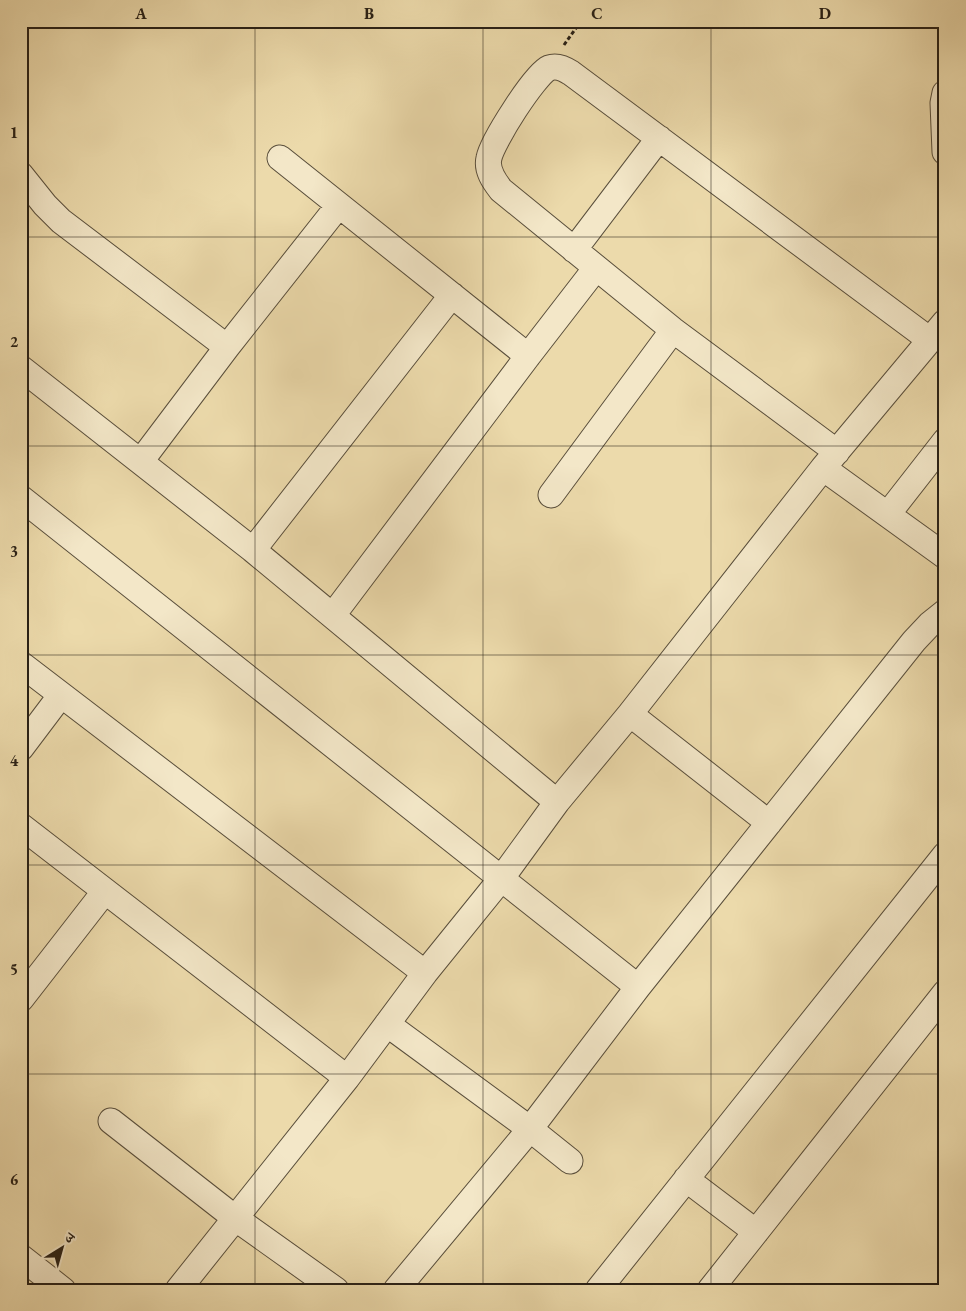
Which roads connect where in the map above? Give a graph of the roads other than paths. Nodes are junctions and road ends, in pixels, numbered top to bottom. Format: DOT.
graph roads {
  1 [pos="945,93"];
  2 [pos="659,138"];
  3 [pos="945,152"];
  4 [pos="280,158"];
  5 [pos="21,175"];
  6 [pos="339,205"];
  7 [pos="574,250"];
  8 [pos="596,268"];
  9 [pos="452,294"];
  10 [pos="674,330"];
  11 [pos="937,331"];
  12 [pos="227,347"];
  13 [pos="528,356"];
  14 [pos="21,368"];
  15 [pos="945,440"];
  16 [pos="830,460"];
  17 [pos="141,461"];
  18 [pos="551,494"];
  19 [pos="21,498"];
  20 [pos="888,514"];
  21 [pos="253,550"];
  22 [pos="945,556"];
  23 [pos="945,612"];
  24 [pos="333,616"];
  25 [pos="21,664"];
  26 [pos="61,695"];
  27 [pos="630,714"];
  28 [pos="21,748"];
  29 [pos="557,802"];
  30 [pos="769,823"];
  31 [pos="21,826"];
  32 [pos="945,855"];
  33 [pos="500,879"];
  34 [pos="105,891"];
  35 [pos="426,973"];
  36 [pos="638,987"];
  37 [pos="945,993"];
  38 [pos="21,998"];
  39 [pos="387,1024"];
  40 [pos="347,1078"];
  41 [pos="110,1121"];
  42 [pos="530,1129"];
  43 [pos="570,1161"];
  44 [pos="686,1179"];
  45 [pos="235,1218"];
  46 [pos="756,1232"];
  47 [pos="21,1257"];
  48 [pos="63,1290"];
  49 [pos="178,1290"];
  50 [pos="336,1290"];
  51 [pos="396,1290"];
  52 [pos="598,1290"];
  53 [pos="710,1290"];
  1 -- 3 [label="street"];
  2 -- 7 [label="street"];
  2 -- 7 [label="street"];
  2 -- 11 [label="street"];
  4 -- 6 [label="street"];
  5 -- 12 [label="street"];
  6 -- 9 [label="street"];
  6 -- 12 [label="street"];
  7 -- 8 [label="street"];
  8 -- 10 [label="street"];
  8 -- 13 [label="street"];
  9 -- 13 [label="street"];
  9 -- 21 [label="street"];
  10 -- 16 [label="street"];
  10 -- 18 [label="street"];
  11 -- 16 [label="street"];
  12 -- 17 [label="street"];
  13 -- 24 [label="street"];
  14 -- 17 [label="street"];
  15 -- 20 [label="street"];
  16 -- 20 [label="street"];
  16 -- 27 [label="street"];
  17 -- 21 [label="street"];
  19 -- 33 [label="street"];
  20 -- 22 [label="street"];
  21 -- 24 [label="street"];
  23 -- 30 [label="street"];
  24 -- 29 [label="street"];
  25 -- 26 [label="street"];
  26 -- 28 [label="street"];
  26 -- 35 [label="street"];
  27 -- 29 [label="street"];
  27 -- 30 [label="street"];
  29 -- 33 [label="street"];
  30 -- 36 [label="street"];
  31 -- 34 [label="street"];
  32 -- 44 [label="street"];
  33 -- 35 [label="street"];
  33 -- 36 [label="street"];
  34 -- 38 [label="street"];
  34 -- 40 [label="street"];
  35 -- 39 [label="street"];
  36 -- 42 [label="street"];
  37 -- 46 [label="street"];
  39 -- 40 [label="street"];
  39 -- 42 [label="street"];
  40 -- 45 [label="street"];
  41 -- 45 [label="street"];
  42 -- 43 [label="street"];
  42 -- 51 [label="street"];
  44 -- 46 [label="street"];
  44 -- 52 [label="street"];
  45 -- 49 [label="street"];
  45 -- 50 [label="street"];
  46 -- 53 [label="street"];
  47 -- 48 [label="street"];
}
